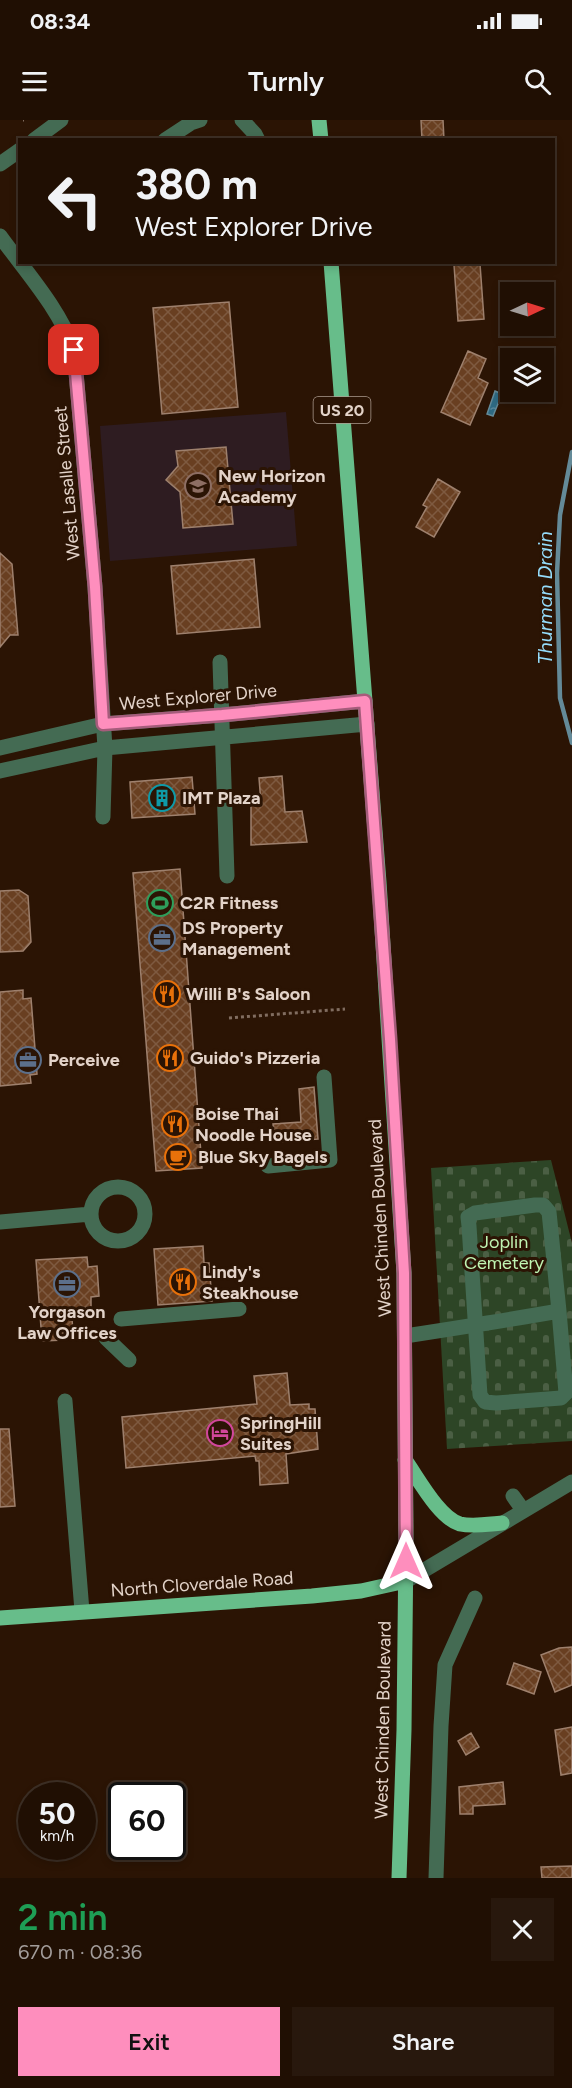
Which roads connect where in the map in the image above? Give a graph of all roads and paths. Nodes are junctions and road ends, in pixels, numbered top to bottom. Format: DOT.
graph roads {
  1 [pos="61,120"];
  2 [pos="200,120"];
  3 [pos="242,120"];
  4 [pos="319,120"];
  5 [pos="37,138"];
  6 [pos="168,138"];
  7 [pos="257,138"];
  8 [pos="321,138"];
  9 [pos="18,151"];
  10 [pos="0,164"];
  11 [pos="0,236"];
  12 [pos="18,261"];
  13 [pos="20,264"];
  14 [pos="331,264"];
  15 [pos="220,662"];
  16 [pos="365,701"];
  17 [pos="222,715"];
  18 [pos="103,724"];
  19 [pos="367,724"];
  20 [pos="223,739"];
  21 [pos="0,748"];
  22 [pos="105,748"];
  23 [pos="0,771"];
  24 [pos="103,817"];
  25 [pos="227,876"];
  26 [pos="345,1009"];
  27 [pos="229,1018"];
  28 [pos="324,1077"];
  29 [pos="268,1166"];
  30 [pos="91,1214"];
  31 [pos="0,1222"];
  32 [pos="239,1309"];
  33 [pos="559,1311"];
  34 [pos="121,1319"];
  35 [pos="476,1325"];
  36 [pos="405,1336"];
  37 [pos="106,1338"];
  38 [pos="129,1360"];
  39 [pos="65,1401"];
  40 [pos="405,1460"];
  41 [pos="572,1482"];
  42 [pos="513,1496"];
  43 [pos="523,1510"];
  44 [pos="502,1523"];
  45 [pos="405,1581"];
  46 [pos="475,1598"];
  47 [pos="82,1611"];
  48 [pos="0,1618"];
  49 [pos="399,1878"];
  50 [pos="436,1878"];
  1 -- 5 [label="street"];
  2 -- 6 [label="street"];
  3 -- 7 [label="street"];
  4 -- 8 [label="main road"];
  9 -- 10 [label="street"];
  11 -- 12 [label="street, West Lasalle Street"];
  13 -- 18 [label="street, West Lasalle Street"];
  14 -- 16 [label="main road, West Chinden Boulevard / US 20"];
  15 -- 17 [label="street"];
  16 -- 17 [label="street, West Explorer Drive"];
  16 -- 19 [label="main road, West Chinden Boulevard / US 20"];
  17 -- 18 [label="street, West Explorer Drive"];
  17 -- 20 [label="street"];
  18 -- 21 [label="street, West Explorer Drive"];
  18 -- 22 [label="street, West Lasalle Street"];
  19 -- 20 [label="street"];
  19 -- 36 [label="main road, West Chinden Boulevard / US 20"];
  20 -- 22 [label="street"];
  20 -- 25 [label="street"];
  22 -- 23 [label="street"];
  22 -- 24 [label="street, West Lasalle Street"];
  26 -- 27 [label="path"];
  28 -- 29 [label="street"];
  30 -- 31 [label="street"];
  32 -- 34 [label="street"];
  33 -- 35 [label="street"];
  33 -- 35 [label="street"];
  33 -- 35 [label="street"];
  35 -- 36 [label="street"];
  36 -- 40 [label="main road, West Chinden Boulevard / US 20"];
  37 -- 38 [label="street"];
  39 -- 47 [label="street"];
  40 -- 44 [label="main road"];
  40 -- 45 [label="main road, West Chinden Boulevard"];
  41 -- 43 [label="street"];
  42 -- 43 [label="street"];
  43 -- 44 [label="street"];
  44 -- 45 [label="street"];
  45 -- 47 [label="main road, North Cloverdale Road"];
  45 -- 49 [label="main road, West Chinden Boulevard"];
  46 -- 50 [label="street"];
  47 -- 48 [label="main road, North Cloverdale Road"];
}
